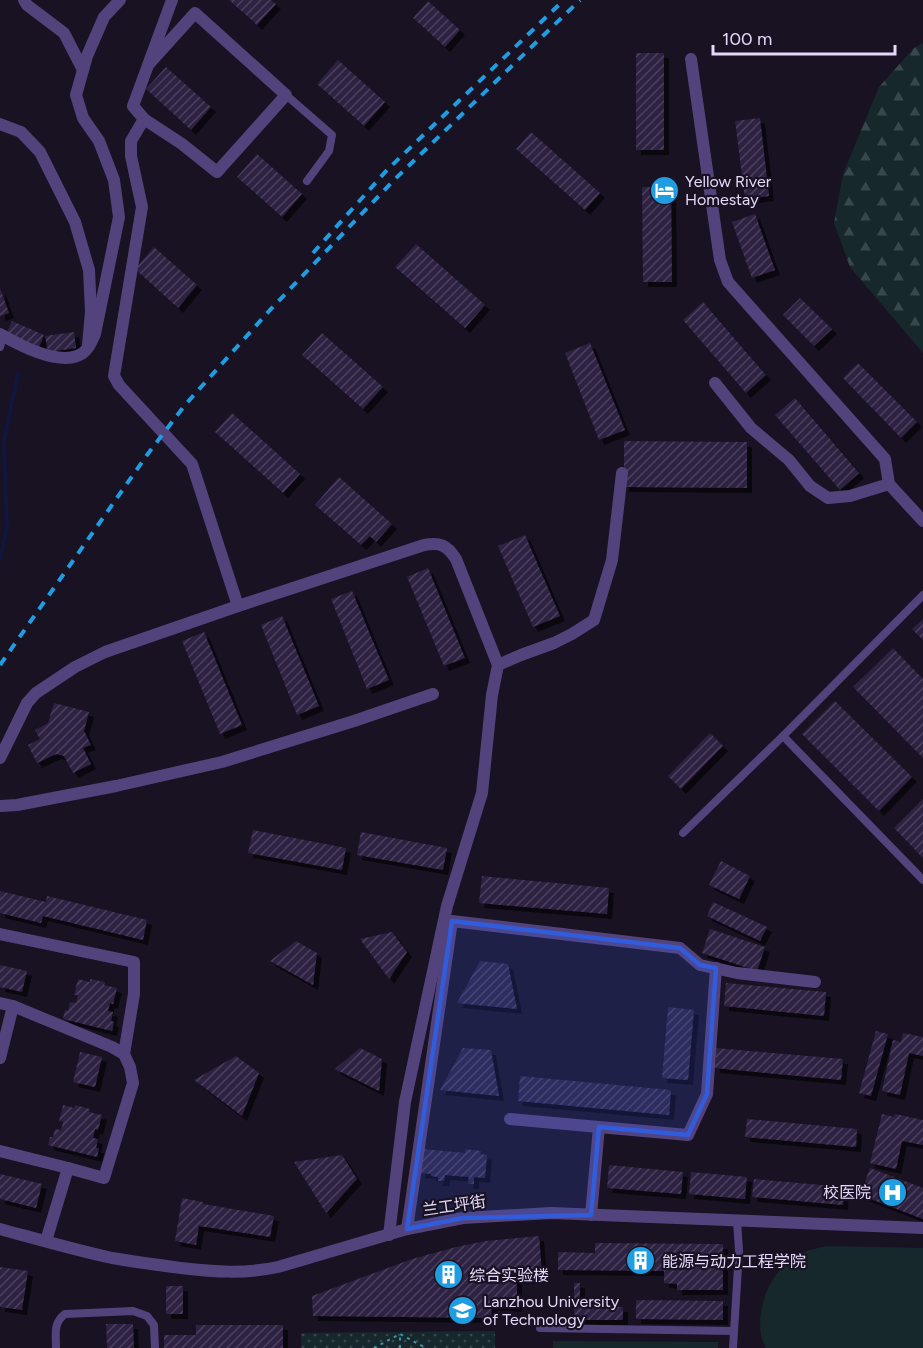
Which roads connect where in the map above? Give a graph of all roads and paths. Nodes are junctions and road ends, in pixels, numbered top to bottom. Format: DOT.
graph roads {
  1 [pos="24,0"];
  2 [pos="120,0"];
  3 [pos="172,0"];
  4 [pos="691,59"];
  5 [pos="148,65"];
  6 [pos="83,70"];
  7 [pos="286,95"];
  8 [pos="144,119"];
  9 [pos="0,124"];
  10 [pos="307,181"];
  11 [pos="1,339"];
  12 [pos="88,349"];
  13 [pos="715,383"];
  14 [pos="622,473"];
  15 [pos="889,484"];
  16 [pos="923,521"];
  17 [pos="923,596"];
  18 [pos="238,606"];
  19 [pos="498,665"];
  20 [pos="433,694"];
  21 [pos="783,736"];
  22 [pos="0,758"];
  23 [pos="0,806"];
  24 [pos="683,833"];
  25 [pos="923,880"];
  26 [pos="0,934"];
  27 [pos="716,968"];
  28 [pos="815,982"];
  29 [pos="0,1003"];
  30 [pos="13,1006"];
  31 [pos="124,1054"];
  32 [pos="0,1058"];
  33 [pos="510,1119"];
  34 [pos="599,1127"];
  35 [pos="0,1151"];
  36 [pos="68,1168"];
  37 [pos="591,1215"];
  38 [pos="737,1221"];
  39 [pos="923,1228"];
  40 [pos="0,1229"];
  41 [pos="407,1229"];
  42 [pos="389,1235"];
  43 [pos="46,1241"];
  44 [pos="540,1328"];
  45 [pos="734,1331"];
  46 [pos="400,1334"];
  47 [pos="56,1348"];
  48 [pos="155,1348"];
  49 [pos="374,1348"];
  50 [pos="400,1348"];
  51 [pos="426,1348"];
  52 [pos="734,1348"];
  1 -- 6 [label="street"];
  2 -- 6 [label="street"];
  3 -- 5 [label="street"];
  4 -- 15 [label="street"];
  5 -- 7 [label="street"];
  5 -- 8 [label="street"];
  6 -- 12 [label="street"];
  7 -- 8 [label="street"];
  7 -- 10 [label="lane"];
  8 -- 18 [label="street"];
  9 -- 12 [label="street"];
  11 -- 12 [label="street"];
  13 -- 15 [label="street"];
  14 -- 19 [label="street"];
  15 -- 16 [label="street"];
  17 -- 21 [label="lane"];
  18 -- 19 [label="street"];
  18 -- 22 [label="street"];
  19 -- 42 [label="street"];
  20 -- 23 [label="street"];
  21 -- 24 [label="lane"];
  21 -- 25 [label="lane"];
  26 -- 31 [label="street"];
  27 -- 28 [label="street"];
  27 -- 34 [label="street"];
  27 -- 41 [label="street"];
  29 -- 30 [label="street"];
  30 -- 31 [label="street"];
  30 -- 32 [label="street"];
  31 -- 36 [label="street"];
  33 -- 34 [label="street"];
  34 -- 37 [label="street"];
  35 -- 36 [label="street"];
  36 -- 43 [label="street"];
  37 -- 38 [label="street, 兰工坪街"];
  37 -- 41 [label="street, 兰工坪街"];
  38 -- 39 [label="street, 兰工坪街"];
  38 -- 45 [label="lane"];
  40 -- 43 [label="street, 兰工坪街"];
  41 -- 42 [label="street, 兰工坪街"];
  42 -- 43 [label="street, 兰工坪街"];
  44 -- 45 [label="lane"];
  45 -- 52 [label="lane"];
  46 -- 49 [label="path"];
  46 -- 50 [label="path"];
  46 -- 51 [label="path"];
  47 -- 48 [label="lane"];
}
